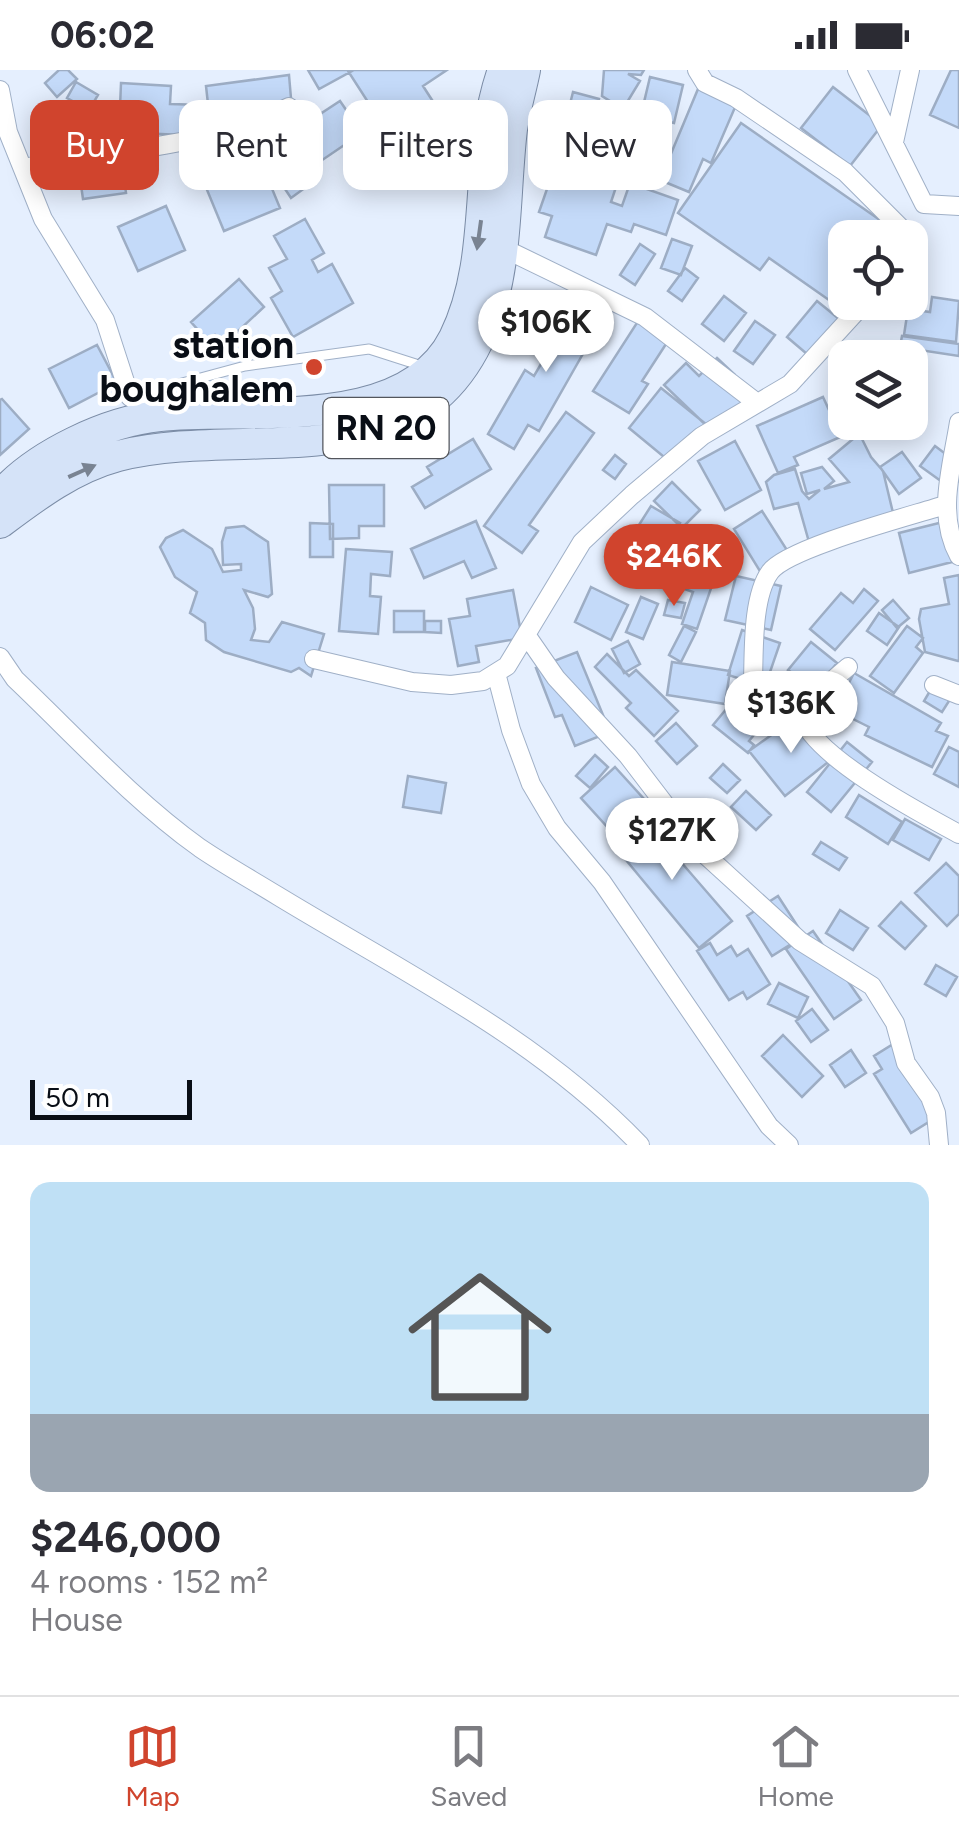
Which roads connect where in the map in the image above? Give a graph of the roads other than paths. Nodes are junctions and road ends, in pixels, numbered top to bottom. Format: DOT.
graph roads {
  1 [pos="503,70"];
  2 [pos="525,70"];
  3 [pos="696,70"];
  4 [pos="857,70"];
  5 [pos="910,70"];
  6 [pos="0,90"];
  7 [pos="894,142"];
  8 [pos="179,144"];
  9 [pos="26,168"];
  10 [pos="924,204"];
  11 [pos="959,206"];
  12 [pos="890,220"];
  13 [pos="914,220"];
  14 [pos="504,248"];
  15 [pos="849,320"];
  16 [pos="434,370"];
  17 [pos="130,397"];
  18 [pos="757,404"];
  19 [pos="158,416"];
  20 [pos="959,422"];
  21 [pos="172,448"];
  22 [pos="0,496"];
  23 [pos="945,505"];
  24 [pos="0,523"];
  25 [pos="959,556"];
  26 [pos="528,636"];
  27 [pos="0,657"];
  28 [pos="314,659"];
  29 [pos="848,667"];
  30 [pos="496,673"];
  31 [pos="753,680"];
  32 [pos="934,685"];
  33 [pos="959,695"];
  34 [pos="959,834"];
  35 [pos="640,1145"];
  36 [pos="789,1145"];
  37 [pos="939,1145"];
  1 -- 16 [label="main road, RN 20, one-way"];
  2 -- 14 [label="main road, RN 20"];
  3 -- 12 [label="street"];
  4 -- 7 [label="street"];
  5 -- 7 [label="street"];
  6 -- 9 [label="street"];
  7 -- 10 [label="street"];
  8 -- 9 [label="street"];
  9 -- 17 [label="street"];
  10 -- 11 [label="street"];
  10 -- 13 [label="street"];
  14 -- 18 [label="street"];
  14 -- 21 [label="main road, RN 20"];
  15 -- 18 [label="street"];
  16 -- 17 [label="lane"];
  16 -- 19 [label="main road, RN 20"];
  17 -- 19 [label="street"];
  18 -- 26 [label="street"];
  19 -- 21 [label="street"];
  19 -- 22 [label="main road, RN 20"];
  20 -- 23 [label="street"];
  24 -- 21 [label="main road, RN 20, one-way"];
  23 -- 25 [label="street"];
  23 -- 31 [label="street"];
  26 -- 30 [label="street"];
  26 -- 37 [label="street"];
  27 -- 35 [label="street"];
  28 -- 30 [label="street"];
  29 -- 34 [label="street"];
  30 -- 36 [label="street"];
  32 -- 33 [label="street"];
}
